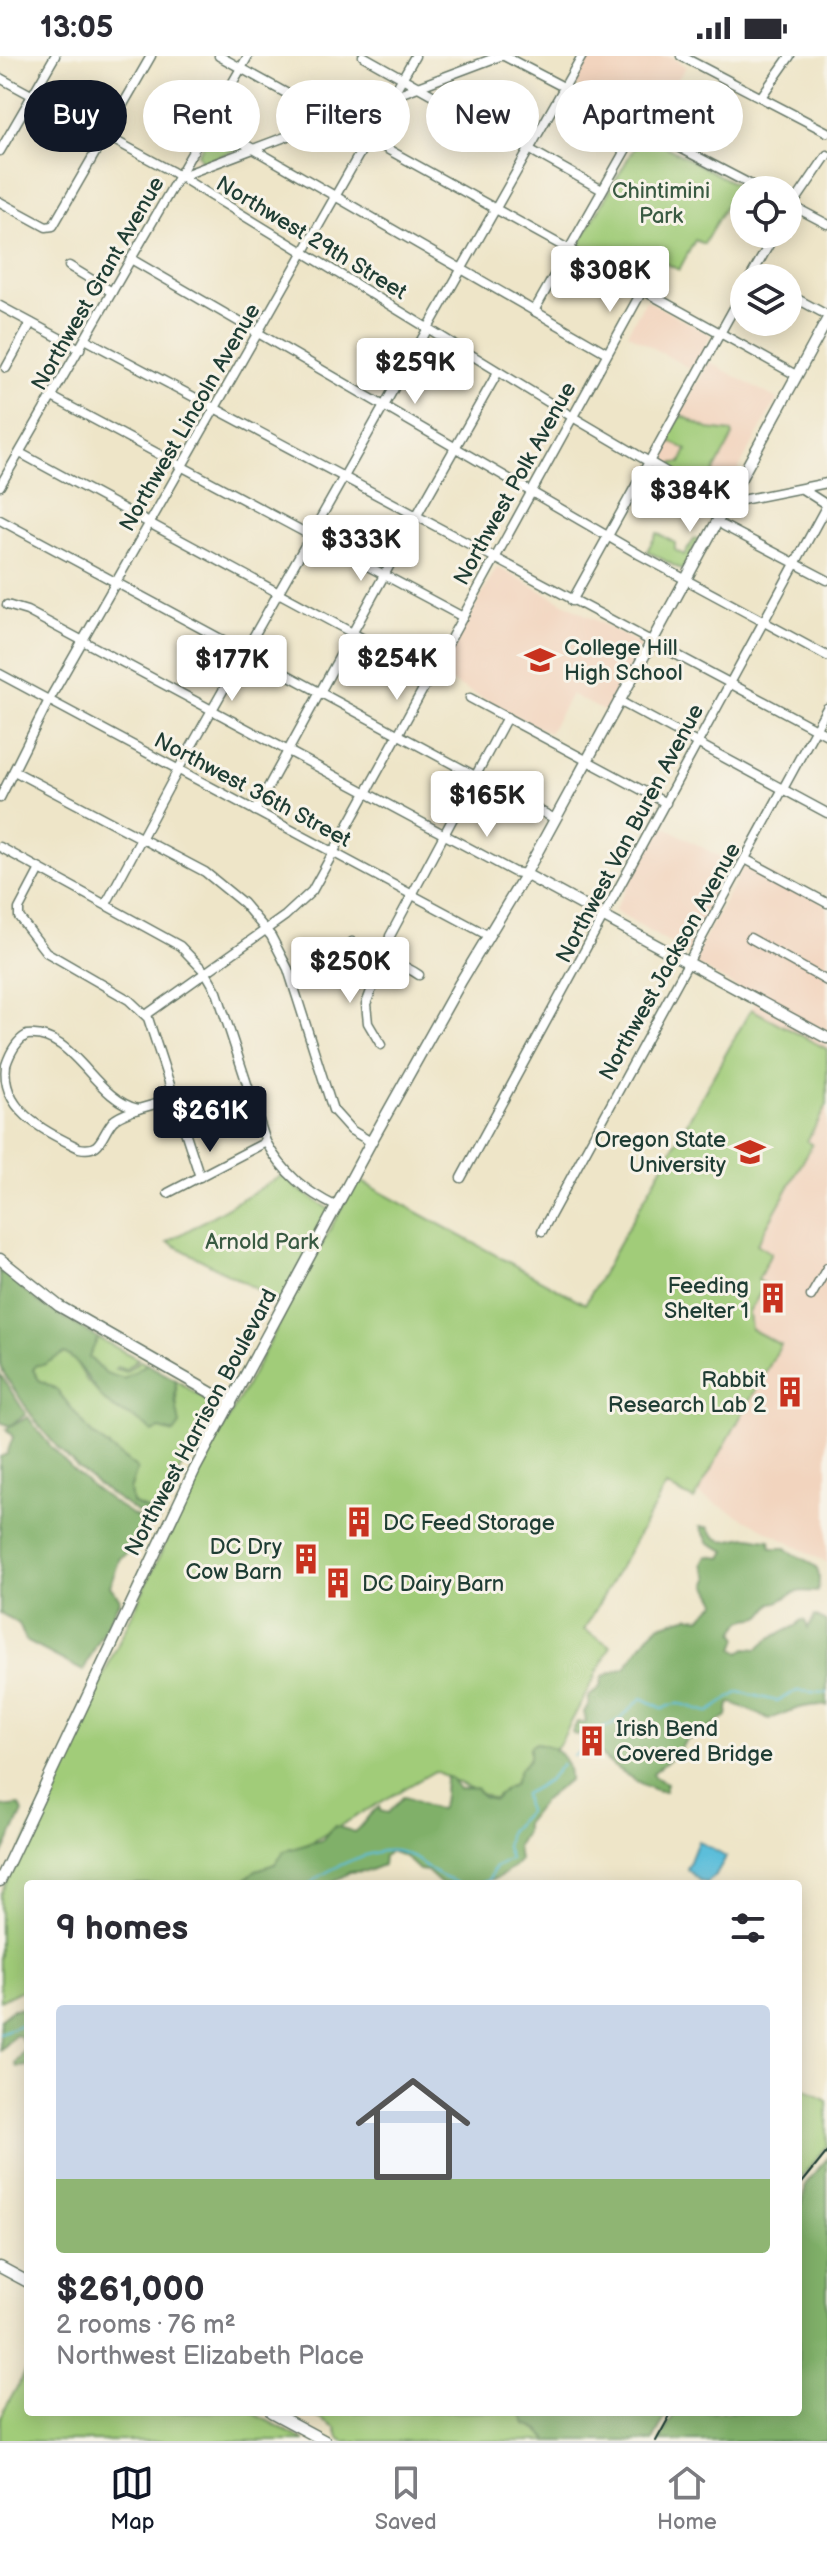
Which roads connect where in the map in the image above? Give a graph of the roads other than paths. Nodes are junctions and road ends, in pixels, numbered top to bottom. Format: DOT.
graph roads {
  1 [pos="55,56"];
  2 [pos="151,56"];
  3 [pos="219,56"];
  4 [pos="248,56"];
  5 [pos="363,56"];
  6 [pos="415,56"];
  7 [pos="502,56"];
  8 [pos="582,56"];
  9 [pos="790,56"];
  10 [pos="685,57"];
  11 [pos="241,69"];
  12 [pos="0,78"];
  13 [pos="403,78"];
  14 [pos="42,80"];
  15 [pos="235,80"];
  16 [pos="568,80"];
  17 [pos="555,82"];
  18 [pos="418,87"];
  19 [pos="276,88"];
  20 [pos="410,90"];
  21 [pos="24,91"];
  22 [pos="426,91"];
  23 [pos="761,97"];
  24 [pos="127,98"];
  25 [pos="555,103"];
  26 [pos="24,111"];
  27 [pos="539,131"];
  28 [pos="827,132"];
  29 [pos="127,148"];
  30 [pos="0,151"];
  31 [pos="260,151"];
  32 [pos="96,152"];
  33 [pos="194,152"];
  34 [pos="244,152"];
  35 [pos="359,152"];
  36 [pos="392,152"];
  37 [pos="527,152"];
  38 [pos="534,152"];
  39 [pos="624,152"];
  40 [pos="689,152"];
  41 [pos="827,155"];
  42 [pos="190,158"];
  43 [pos="199,169"];
  44 [pos="734,176"];
  45 [pos="179,177"];
  46 [pos="802,189"];
  47 [pos="602,190"];
  48 [pos="335,196"];
  49 [pos="0,202"];
  50 [pos="495,209"];
  51 [pos="802,213"];
  52 [pos="827,224"];
  53 [pos="568,250"];
  54 [pos="303,253"];
  55 [pos="131,259"];
  56 [pos="69,266"];
  57 [pos="462,269"];
  58 [pos="642,291"];
  59 [pos="112,292"];
  60 [pos="802,302"];
  61 [pos="0,306"];
  62 [pos="534,311"];
  63 [pos="730,315"];
  64 [pos="827,317"];
  65 [pos="31,323"];
  66 [pos="427,329"];
  67 [pos="258,333"];
  68 [pos="720,333"];
  69 [pos="85,339"];
  70 [pos="80,349"];
  71 [pos="607,353"];
  72 [pos="6,368"];
  73 [pos="498,372"];
  74 [pos="796,375"];
  75 [pos="52,397"];
  76 [pos="384,406"];
  77 [pos="214,408"];
  78 [pos="571,416"];
  79 [pos="455,447"];
  80 [pos="20,453"];
  81 [pos="648,462"];
  82 [pos="182,466"];
  83 [pos="343,478"];
  84 [pos="827,483"];
  85 [pos="0,485"];
  86 [pos="802,489"];
  87 [pos="530,491"];
  88 [pos="727,503"];
  89 [pos="827,505"];
  90 [pos="416,517"];
  91 [pos="0,520"];
  92 [pos="148,524"];
  93 [pos="724,526"];
  94 [pos="311,535"];
  95 [pos="607,536"];
  96 [pos="493,558"];
  97 [pos="795,564"];
  98 [pos="384,575"];
  99 [pos="684,580"];
  100 [pos="827,580"];
  101 [pos="115,583"];
  102 [pos="278,594"];
  103 [pos="572,601"];
  104 [pos="7,605"];
  105 [pos="461,616"];
  106 [pos="764,622"];
  107 [pos="352,634"];
  108 [pos="83,640"];
  109 [pos="651,643"];
  110 [pos="245,652"];
  111 [pos="827,656"];
  112 [pos="0,674"];
  113 [pos="430,675"];
  114 [pos="730,684"];
  115 [pos="320,692"];
  116 [pos="470,698"];
  117 [pos="49,700"];
  118 [pos="619,701"];
  119 [pos="827,708"];
  120 [pos="212,710"];
  121 [pos="507,717"];
  122 [pos="816,729"];
  123 [pos="398,734"];
  124 [pos="827,735"];
  125 [pos="697,744"];
  126 [pos="288,751"];
  127 [pos="587,760"];
  128 [pos="178,770"];
  129 [pos="14,771"];
  130 [pos="475,777"];
  131 [pos="783,790"];
  132 [pos="366,793"];
  133 [pos="0,798"];
  134 [pos="666,803"];
  135 [pos="255,811"];
  136 [pos="827,813"];
  137 [pos="555,819"];
  138 [pos="444,834"];
  139 [pos="141,839"];
  140 [pos="0,847"];
  141 [pos="333,853"];
  142 [pos="745,859"];
  143 [pos="40,869"];
  144 [pos="520,873"];
  145 [pos="411,895"];
  146 [pos="827,903"];
  147 [pos="106,904"];
  148 [pos="605,917"];
  149 [pos="266,930"];
  150 [pos="489,936"];
  151 [pos="750,938"];
  152 [pos="352,942"];
  153 [pos="386,959"];
  154 [pos="690,963"];
  155 [pos="206,973"];
  156 [pos="419,975"];
  157 [pos="827,981"];
  158 [pos="146,1015"];
  159 [pos="827,1038"];
  160 [pos="381,1045"];
  161 [pos="173,1099"];
  162 [pos="114,1100"];
  163 [pos="138,1109"];
  164 [pos="116,1119"];
  165 [pos="266,1142"];
  166 [pos="371,1142"];
  167 [pos="200,1177"];
  168 [pos="461,1178"];
  169 [pos="168,1193"];
  170 [pos="337,1207"];
  171 [pos="542,1231"];
  172 [pos="0,1259"];
  173 [pos="827,1268"];
  174 [pos="811,1296"];
  175 [pos="231,1404"];
  176 [pos="0,1881"];
  177 [pos="0,2267"];
  178 [pos="24,2280"];
  179 [pos="278,2416"];
  180 [pos="325,2441"];
  1 -- 14 [label="street"];
  2 -- 24 [label="street"];
  3 -- 11 [label="street"];
  4 -- 11 [label="street, Northwest Grant Avenue"];
  5 -- 13 [label="street"];
  6 -- 13 [label="street, Northwest Lincoln Avenue"];
  7 -- 17 [label="street"];
  7 -- 18 [label="street"];
  8 -- 16 [label="street"];
  9 -- 23 [label="street"];
  10 -- 23 [label="street"];
  11 -- 15 [label="street, Northwest Grant Avenue"];
  11 -- 19 [label="street"];
  12 -- 21 [label="street, Northwest 29th Street"];
  13 -- 18 [label="street"];
  18 -- 20 [label="street"];
  18 -- 22 [label="street"];
  23 -- 28 [label="street"];
  25 -- 27 [label="street"];
  26 -- 30 [label="street"];
  29 -- 45 [label="street, Northwest 29th Street"];
  31 -- 48 [label="street"];
  32 -- 49 [label="street"];
  33 -- 42 [label="street, Northwest Grant Avenue"];
  34 -- 43 [label="street"];
  35 -- 48 [label="street, Northwest Lincoln Avenue"];
  36 -- 50 [label="street"];
  37 -- 50 [label="street"];
  38 -- 47 [label="street"];
  39 -- 47 [label="street"];
  40 -- 44 [label="street"];
  41 -- 46 [label="street"];
  42 -- 43 [label="street"];
  42 -- 45 [label="street, Northwest Grant Avenue"];
  43 -- 45 [label="street"];
  45 -- 54 [label="street, Northwest 29th Street"];
  45 -- 55 [label="street, Northwest Grant Avenue"];
  47 -- 53 [label="street"];
  48 -- 54 [label="street, Northwest Lincoln Avenue"];
  48 -- 57 [label="street"];
  50 -- 53 [label="street"];
  50 -- 57 [label="street"];
  51 -- 52 [label="street"];
  53 -- 58 [label="street"];
  53 -- 62 [label="street"];
  54 -- 66 [label="street, Northwest 29th Street"];
  54 -- 67 [label="street, Northwest Lincoln Avenue"];
  55 -- 59 [label="street, Northwest Grant Avenue"];
  55 -- 67 [label="street"];
  56 -- 59 [label="street"];
  57 -- 62 [label="street"];
  57 -- 66 [label="street"];
  58 -- 68 [label="street"];
  58 -- 71 [label="street, Northwest Polk Avenue"];
  59 -- 69 [label="street, Northwest Grant Avenue"];
  60 -- 64 [label="street"];
  61 -- 65 [label="street"];
  62 -- 71 [label="street"];
  63 -- 68 [label="street"];
  64 -- 74 [label="main road, Northwest Harrison Boulevard"];
  65 -- 70 [label="street"];
  65 -- 72 [label="street"];
  66 -- 73 [label="street, Northwest 29th Street"];
  66 -- 76 [label="street"];
  67 -- 76 [label="street"];
  67 -- 77 [label="street, Northwest Lincoln Avenue"];
  68 -- 74 [label="street"];
  68 -- 81 [label="street"];
  69 -- 70 [label="street, Northwest Grant Avenue"];
  69 -- 77 [label="street"];
  70 -- 75 [label="street, Northwest Grant Avenue"];
  71 -- 78 [label="street, Northwest Polk Avenue"];
  73 -- 78 [label="street, Northwest 29th Street"];
  73 -- 79 [label="street"];
  74 -- 88 [label="main road, Northwest Harrison Boulevard"];
  75 -- 80 [label="street, Northwest Grant Avenue"];
  75 -- 82 [label="street"];
  76 -- 79 [label="street"];
  76 -- 83 [label="street"];
  77 -- 82 [label="street, Northwest Lincoln Avenue"];
  77 -- 83 [label="street"];
  78 -- 81 [label="street, Northwest 29th Street"];
  78 -- 87 [label="street, Northwest Polk Avenue"];
  79 -- 87 [label="street"];
  79 -- 90 [label="street"];
  80 -- 85 [label="street, Northwest Grant Avenue"];
  80 -- 92 [label="street"];
  81 -- 88 [label="street, Northwest 29th Street"];
  81 -- 95 [label="street"];
  82 -- 92 [label="street, Northwest Lincoln Avenue"];
  82 -- 94 [label="street"];
  83 -- 90 [label="street"];
  83 -- 94 [label="street"];
  84 -- 86 [label="street"];
  86 -- 88 [label="street"];
  86 -- 89 [label="street"];
  87 -- 95 [label="street"];
  87 -- 96 [label="street, Northwest Polk Avenue"];
  88 -- 99 [label="main road, Northwest Harrison Boulevard"];
  89 -- 97 [label="street, Northwest Van Buren Avenue"];
  90 -- 96 [label="street"];
  90 -- 98 [label="street"];
  91 -- 101 [label="street"];
  92 -- 101 [label="street, Northwest Lincoln Avenue"];
  92 -- 102 [label="street"];
  93 -- 97 [label="street"];
  94 -- 98 [label="street"];
  94 -- 102 [label="street"];
  95 -- 99 [label="street"];
  95 -- 103 [label="street"];
  96 -- 103 [label="street"];
  96 -- 105 [label="street, Northwest Polk Avenue"];
  97 -- 100 [label="street"];
  97 -- 106 [label="street, Northwest Van Buren Avenue"];
  98 -- 105 [label="street"];
  98 -- 107 [label="street"];
  99 -- 106 [label="street"];
  99 -- 109 [label="main road, Northwest Harrison Boulevard"];
  101 -- 108 [label="street, Northwest Lincoln Avenue"];
  101 -- 110 [label="street"];
  102 -- 107 [label="street"];
  102 -- 110 [label="street"];
  103 -- 109 [label="street"];
  104 -- 108 [label="street"];
  105 -- 113 [label="street, Northwest Polk Avenue"];
  106 -- 111 [label="street"];
  106 -- 114 [label="street, Northwest Van Buren Avenue"];
  107 -- 113 [label="street"];
  107 -- 115 [label="street"];
  108 -- 117 [label="street, Northwest Lincoln Avenue"];
  108 -- 120 [label="street"];
  109 -- 114 [label="street"];
  109 -- 118 [label="main road, Northwest Harrison Boulevard"];
  110 -- 115 [label="street"];
  110 -- 120 [label="street"];
  112 -- 117 [label="street, Northwest 36th Street"];
  113 -- 123 [label="street, Northwest Polk Avenue"];
  114 -- 122 [label="street"];
  114 -- 125 [label="street, Northwest Van Buren Avenue"];
  115 -- 123 [label="street"];
  115 -- 126 [label="street"];
  116 -- 121 [label="street"];
  117 -- 128 [label="street, Northwest 36th Street"];
  117 -- 129 [label="street, Northwest Lincoln Avenue"];
  118 -- 125 [label="street"];
  118 -- 127 [label="main road, Northwest Harrison Boulevard"];
  119 -- 122 [label="street, Northwest Jackson Avenue"];
  120 -- 126 [label="street"];
  120 -- 128 [label="street"];
  121 -- 127 [label="street"];
  121 -- 130 [label="street"];
  122 -- 124 [label="street"];
  122 -- 131 [label="street, Northwest Jackson Avenue"];
  123 -- 130 [label="street"];
  123 -- 132 [label="street, Northwest Polk Avenue"];
  125 -- 131 [label="street"];
  125 -- 134 [label="street, Northwest Van Buren Avenue"];
  126 -- 132 [label="street"];
  126 -- 135 [label="street"];
  127 -- 134 [label="street"];
  127 -- 137 [label="main road, Northwest Harrison Boulevard"];
  128 -- 135 [label="street, Northwest 36th Street"];
  128 -- 139 [label="street"];
  129 -- 133 [label="street, Northwest Lincoln Avenue"];
  129 -- 139 [label="street"];
  130 -- 137 [label="street"];
  130 -- 138 [label="street"];
  131 -- 136 [label="street"];
  131 -- 142 [label="street, Northwest Jackson Avenue"];
  132 -- 138 [label="street"];
  132 -- 141 [label="street, Northwest Polk Avenue"];
  134 -- 148 [label="street, Northwest Van Buren Avenue"];
  135 -- 141 [label="street, Northwest 36th Street"];
  137 -- 144 [label="main road, Northwest Harrison Boulevard"];
  138 -- 144 [label="street"];
  138 -- 145 [label="street"];
  139 -- 147 [label="street"];
  139 -- 149 [label="street"];
  140 -- 143 [label="street"];
  141 -- 145 [label="street, Northwest 36th Street"];
  141 -- 149 [label="street, Northwest Polk Avenue"];
  142 -- 146 [label="street"];
  142 -- 154 [label="street, Northwest Jackson Avenue"];
  143 -- 147 [label="street"];
  143 -- 158 [label="street"];
  144 -- 148 [label="main road"];
  144 -- 150 [label="main road, Northwest Harrison Boulevard"];
  145 -- 150 [label="street, Northwest 36th Street"];
  145 -- 153 [label="street"];
  147 -- 155 [label="street"];
  148 -- 154 [label="main road"];
  148 -- 168 [label="street, Northwest Van Buren Avenue"];
  149 -- 155 [label="street, Northwest Polk Avenue"];
  149 -- 166 [label="street"];
  150 -- 166 [label="main road, Northwest Harrison Boulevard"];
  151 -- 157 [label="street"];
  152 -- 153 [label="street"];
  153 -- 156 [label="street"];
  153 -- 160 [label="street"];
  154 -- 159 [label="main road"];
  154 -- 171 [label="street, Northwest Jackson Avenue"];
  155 -- 158 [label="street, Northwest Polk Avenue"];
  155 -- 165 [label="street"];
  158 -- 161 [label="street"];
  161 -- 163 [label="street"];
  161 -- 167 [label="street"];
  162 -- 163 [label="street"];
  162 -- 164 [label="street"];
  162 -- 164 [label="street"];
  163 -- 164 [label="street"];
  165 -- 167 [label="street"];
  165 -- 170 [label="street"];
  166 -- 170 [label="main road, Northwest Harrison Boulevard"];
  167 -- 169 [label="street"];
  170 -- 175 [label="main road, Northwest Harrison Boulevard"];
  172 -- 175 [label="main road"];
  173 -- 174 [label="street"];
  175 -- 176 [label="main road, Northwest Harrison Boulevard"];
  177 -- 178 [label="main road"];
  179 -- 180 [label="main road"];
}
